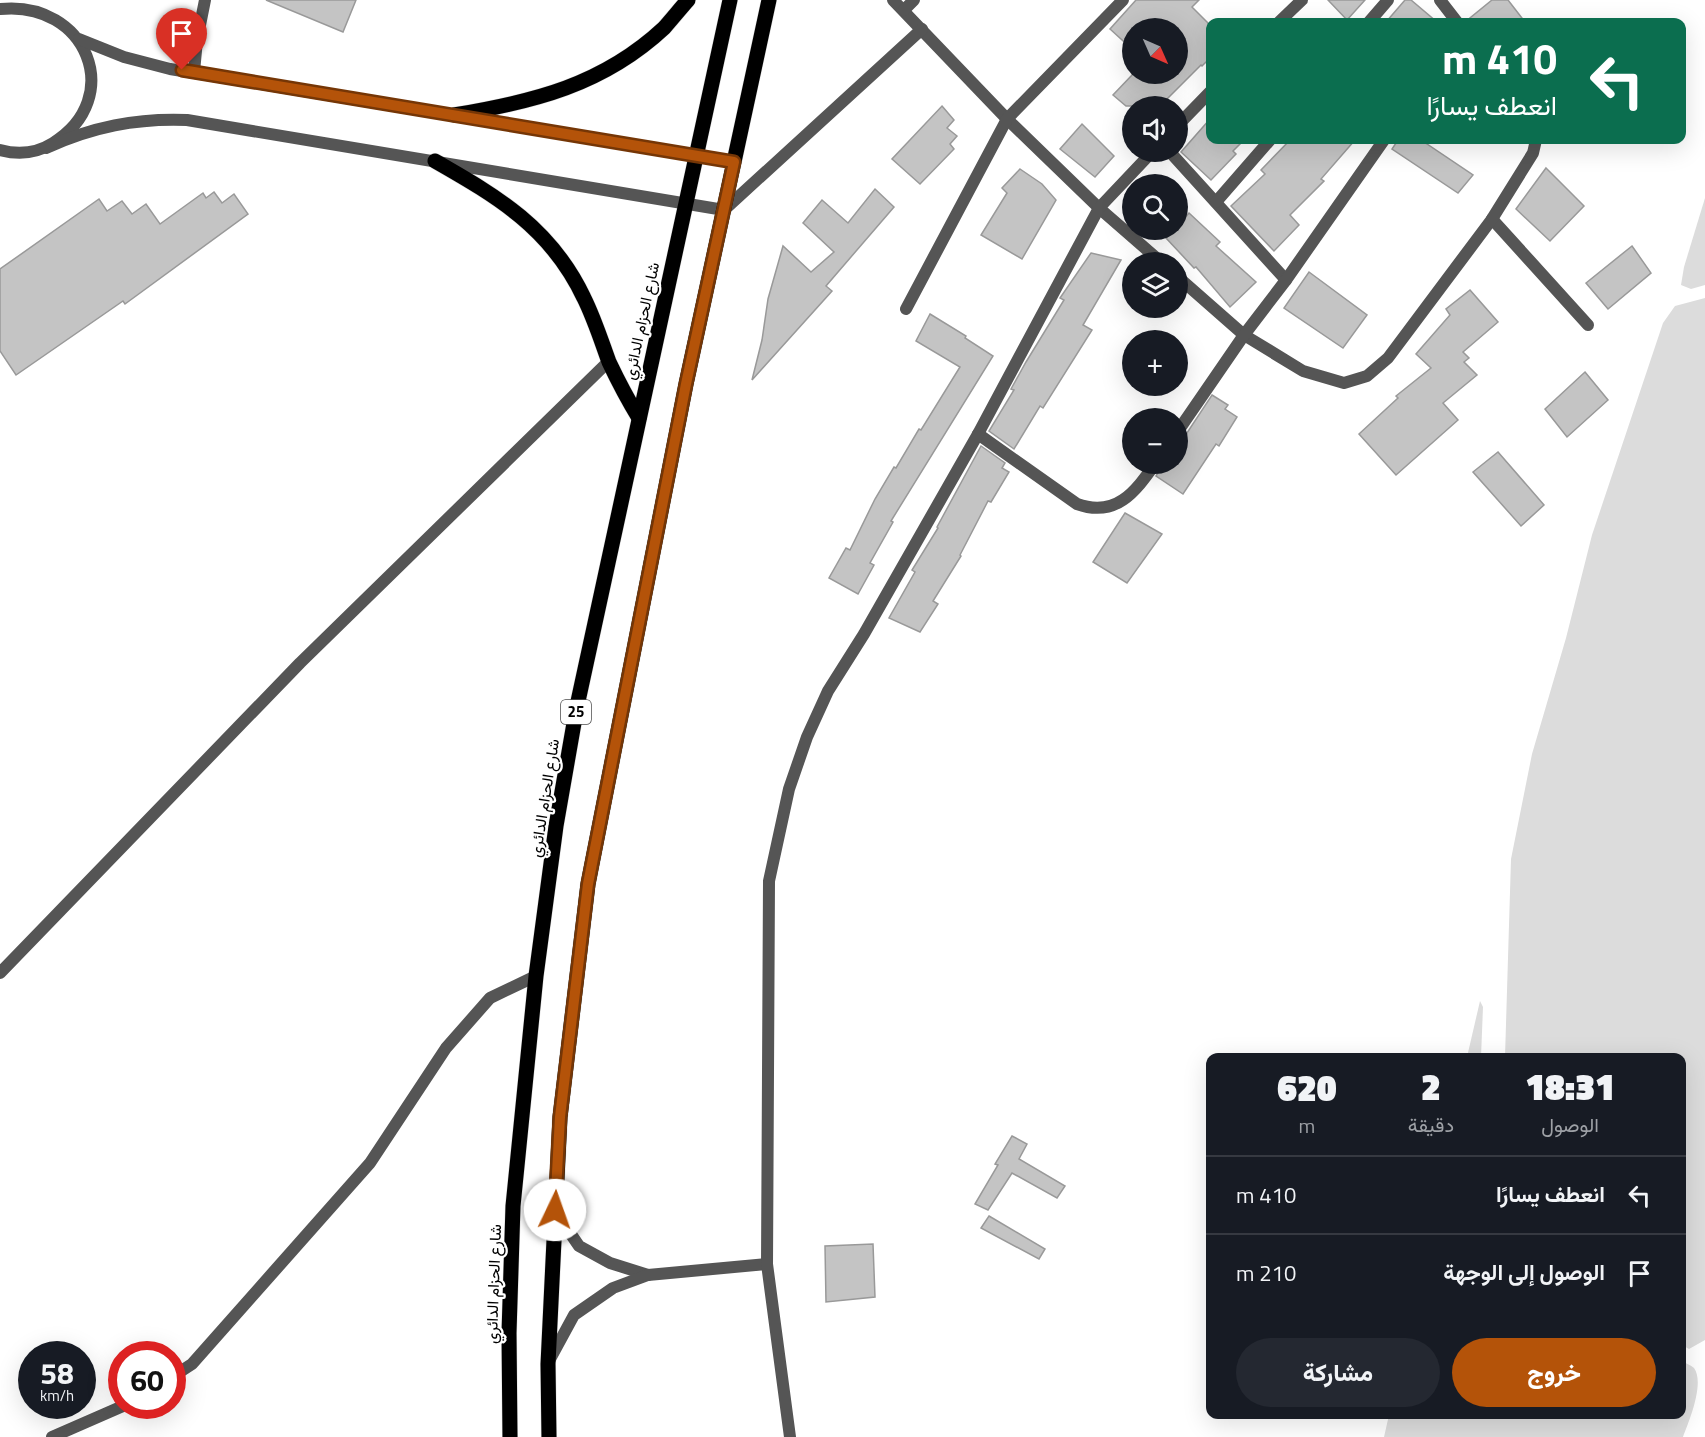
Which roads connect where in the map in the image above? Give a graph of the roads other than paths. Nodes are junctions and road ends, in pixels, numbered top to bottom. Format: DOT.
graph roads {
  1 [pos="17,0"];
  2 [pos="205,0"];
  3 [pos="688,0"];
  4 [pos="730,0"];
  5 [pos="769,0"];
  6 [pos="893,0"];
  7 [pos="914,0"];
  8 [pos="1123,0"];
  9 [pos="1302,0"];
  10 [pos="1388,0"];
  11 [pos="1440,0"];
  12 [pos="0,9"];
  13 [pos="35,9"];
  14 [pos="904,10"];
  15 [pos="1283,18"];
  16 [pos="1372,18"];
  17 [pos="1454,18"];
  18 [pos="922,29"];
  19 [pos="79,39"];
  20 [pos="194,72"];
  21 [pos="1206,96"];
  22 [pos="454,115"];
  23 [pos="1188,115"];
  24 [pos="1007,119"];
  25 [pos="1267,144"];
  26 [pos="1380,144"];
  27 [pos="1535,144"];
  28 [pos="46,148"];
  29 [pos="3,152"];
  30 [pos="696,156"];
  31 [pos="435,161"];
  32 [pos="734,162"];
  33 [pos="1143,162"];
  34 [pos="1179,162"];
  35 [pos="1216,202"];
  36 [pos="685,204"];
  37 [pos="1099,208"];
  38 [pos="724,210"];
  39 [pos="1492,219"];
  40 [pos="1150,252"];
  41 [pos="1286,280"];
  42 [pos="1188,286"];
  43 [pos="906,309"];
  44 [pos="1588,325"];
  45 [pos="1244,334"];
  46 [pos="609,361"];
  47 [pos="1188,416"];
  48 [pos="639,418"];
  49 [pos="978,434"];
  50 [pos="1148,474"];
  51 [pos="0,973"];
  52 [pos="536,976"];
  53 [pos="555,1210"];
  54 [pos="767,1264"];
  55 [pos="648,1275"];
  56 [pos="548,1364"];
  57 [pos="186,1369"];
  58 [pos="108,1413"];
  59 [pos="52,1437"];
  60 [pos="510,1437"];
  61 [pos="549,1437"];
  62 [pos="790,1437"];
  1 -- 13 [label="street"];
  2 -- 20 [label="street"];
  3 -- 22 [label="main road"];
  4 -- 30 [label="main road, شارع الحزام الدائري / 25"];
  5 -- 32 [label="main road"];
  6 -- 14 [label="street"];
  7 -- 14 [label="street"];
  8 -- 24 [label="street"];
  9 -- 15 [label="street"];
  10 -- 16 [label="street"];
  11 -- 17 [label="street"];
  12 -- 13 [label="street"];
  13 -- 19 [label="street"];
  14 -- 18 [label="street"];
  18 -- 24 [label="street"];
  18 -- 38 [label="street"];
  19 -- 20 [label="street"];
  19 -- 28 [label="street"];
  20 -- 22 [label="street"];
  21 -- 23 [label="street"];
  22 -- 30 [label="street"];
  24 -- 37 [label="street"];
  24 -- 43 [label="street"];
  25 -- 35 [label="street"];
  26 -- 41 [label="street"];
  27 -- 39 [label="street"];
  28 -- 29 [label="street"];
  28 -- 31 [label="street"];
  30 -- 32 [label="street"];
  30 -- 36 [label="main road, شارع الحزام الدائري / 25"];
  31 -- 36 [label="street"];
  31 -- 46 [label="main road"];
  32 -- 38 [label="main road"];
  33 -- 37 [label="street"];
  34 -- 35 [label="street"];
  35 -- 41 [label="street"];
  36 -- 38 [label="street"];
  36 -- 48 [label="main road, شارع الحزام الدائري / 25"];
  37 -- 40 [label="street"];
  37 -- 49 [label="street"];
  38 -- 53 [label="main road"];
  39 -- 44 [label="street"];
  39 -- 45 [label="street"];
  41 -- 45 [label="street"];
  42 -- 45 [label="street"];
  45 -- 47 [label="street"];
  46 -- 48 [label="main road"];
  46 -- 51 [label="street"];
  48 -- 52 [label="main road, شارع الحزام الدائري / 25"];
  49 -- 50 [label="street"];
  49 -- 54 [label="street"];
  52 -- 57 [label="street"];
  52 -- 60 [label="main road, شارع الحزام الدائري / 25"];
  53 -- 55 [label="street"];
  53 -- 56 [label="main road"];
  54 -- 55 [label="street"];
  54 -- 62 [label="street"];
  55 -- 56 [label="street"];
  56 -- 61 [label="main road"];
  58 -- 59 [label="street"];
}
